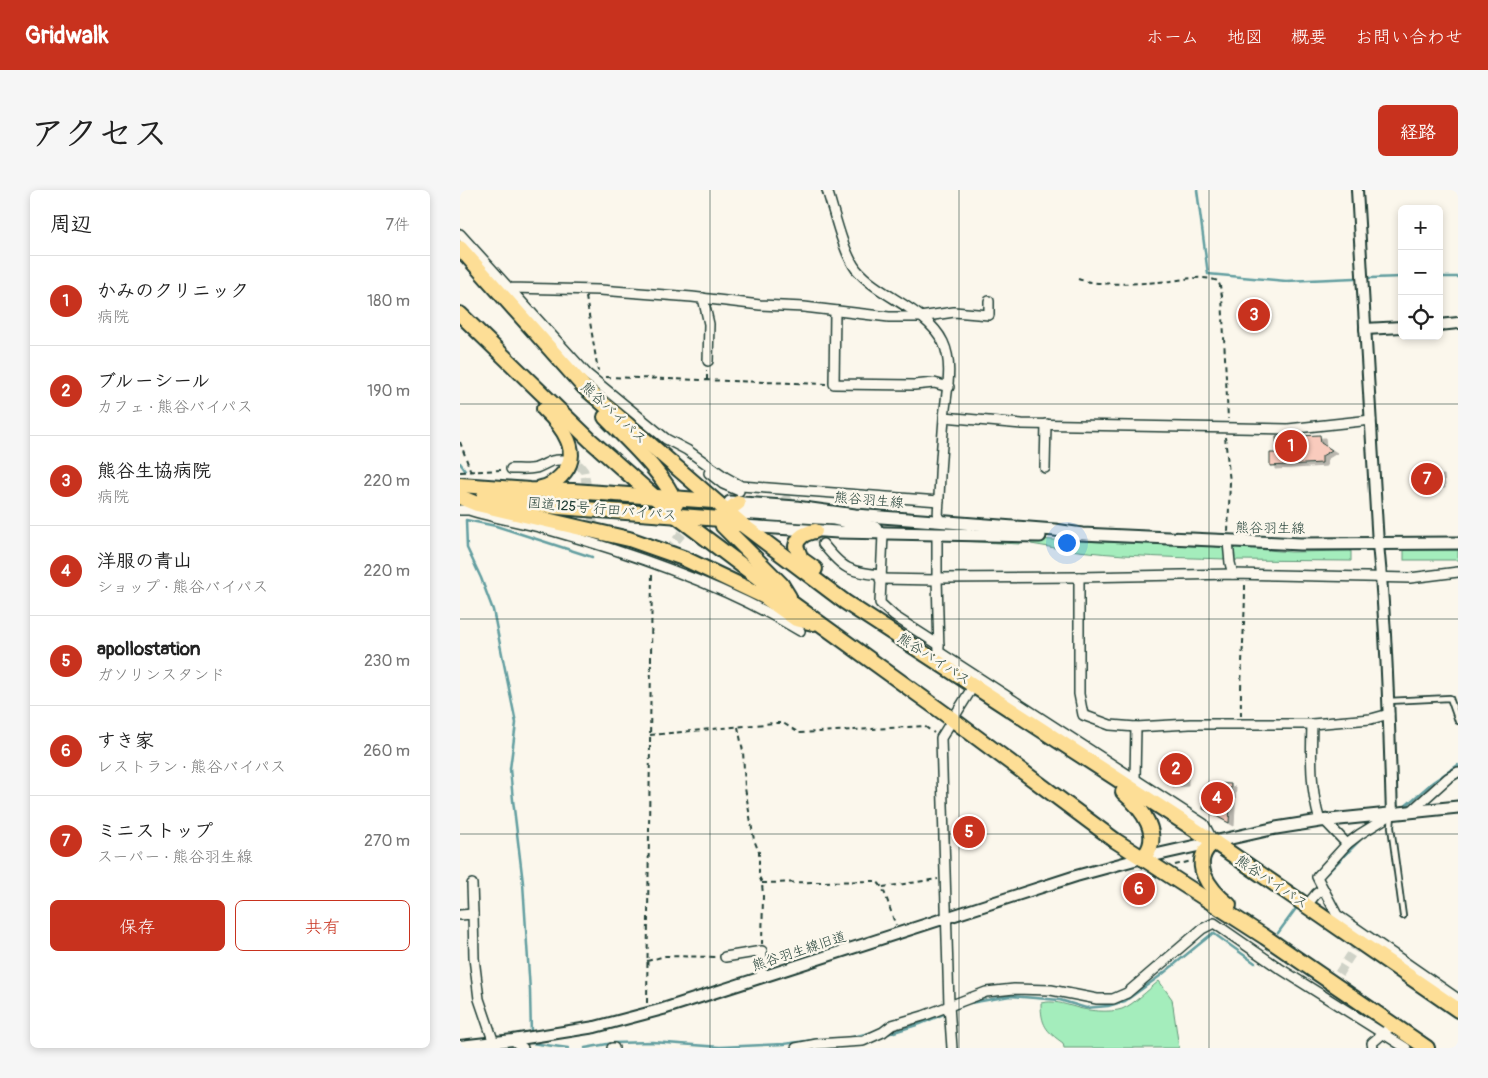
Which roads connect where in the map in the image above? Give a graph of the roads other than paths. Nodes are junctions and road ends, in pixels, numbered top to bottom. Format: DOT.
graph roads {
  1 [pos="827,190"];
  2 [pos="1357,190"];
  3 [pos="460,234"];
  4 [pos="460,248"];
  5 [pos="509,288"];
  6 [pos="703,298"];
  7 [pos="989,300"];
  8 [pos="835,311"];
  9 [pos="460,314"];
  10 [pos="920,317"];
  11 [pos="1458,323"];
  12 [pos="1443,324"];
  13 [pos="1398,327"];
  14 [pos="1365,330"];
  15 [pos="708,361"];
  16 [pos="518,372"];
  17 [pos="584,387"];
  18 [pos="948,387"];
  19 [pos="944,417"];
  20 [pos="1371,420"];
  21 [pos="1046,424"];
  22 [pos="563,460"];
  23 [pos="1045,468"];
  24 [pos="510,469"];
  25 [pos="460,486"];
  26 [pos="530,490"];
  27 [pos="460,495"];
  28 [pos="654,496"];
  29 [pos="673,497"];
  30 [pos="714,501"];
  31 [pos="939,501"];
  32 [pos="738,503"];
  33 [pos="460,510"];
  34 [pos="481,514"];
  35 [pos="675,515"];
  36 [pos="724,515"];
  37 [pos="938,521"];
  38 [pos="744,526"];
  39 [pos="815,531"];
  40 [pos="883,534"];
  41 [pos="902,534"];
  42 [pos="937,534"];
  43 [pos="1082,534"];
  44 [pos="1228,542"];
  45 [pos="1458,543"];
  46 [pos="823,544"];
  47 [pos="1378,544"];
  48 [pos="1458,572"];
  49 [pos="1233,574"];
  50 [pos="880,577"];
  51 [pos="1079,577"];
  52 [pos="1381,577"];
  53 [pos="937,579"];
  54 [pos="718,590"];
  55 [pos="845,602"];
  56 [pos="793,604"];
  57 [pos="822,625"];
  58 [pos="800,631"];
  59 [pos="939,645"];
  60 [pos="974,685"];
  61 [pos="1388,701"];
  62 [pos="1389,714"];
  63 [pos="952,719"];
  64 [pos="1458,721"];
  65 [pos="1312,724"];
  66 [pos="1136,726"];
  67 [pos="1089,762"];
  68 [pos="1458,772"];
  69 [pos="1135,779"];
  70 [pos="1458,807"];
  71 [pos="1409,813"];
  72 [pos="1392,814"];
  73 [pos="1322,821"];
  74 [pos="1214,842"];
  75 [pos="1347,844"];
  76 [pos="1142,858"];
  77 [pos="472,884"];
  78 [pos="1323,888"];
  79 [pos="1307,905"];
  80 [pos="473,914"];
  81 [pos="460,915"];
  82 [pos="1403,916"];
  83 [pos="946,919"];
  84 [pos="1265,937"];
  85 [pos="724,957"];
  86 [pos="761,978"];
  87 [pos="1458,999"];
  88 [pos="949,1005"];
  89 [pos="1458,1010"];
  90 [pos="1387,1029"];
  91 [pos="494,1043"];
  92 [pos="524,1043"];
  93 [pos="460,1046"];
  94 [pos="796,1048"];
  95 [pos="952,1048"];
  96 [pos="1373,1048"];
  97 [pos="1406,1048"];
  98 [pos="1427,1048"];
  1 -- 10 [label="street"];
  2 -- 14 [label="street"];
  3 -- 5 [label="street"];
  4 -- 17 [label="highway, 熊谷バイパス"];
  5 -- 6 [label="street"];
  5 -- 31 [label="street"];
  6 -- 8 [label="street"];
  6 -- 15 [label="street"];
  7 -- 10 [label="street"];
  8 -- 10 [label="street"];
  8 -- 18 [label="street"];
  9 -- 16 [label="highway"];
  10 -- 18 [label="street"];
  11 -- 12 [label="street"];
  13 -- 14 [label="street"];
  14 -- 20 [label="street"];
  16 -- 26 [label="highway"];
  16 -- 28 [label="highway"];
  17 -- 29 [label="highway"];
  17 -- 30 [label="highway, 熊谷バイパス"];
  18 -- 19 [label="street"];
  19 -- 21 [label="street"];
  19 -- 31 [label="street"];
  20 -- 21 [label="street"];
  20 -- 47 [label="street"];
  21 -- 23 [label="street"];
  22 -- 24 [label="street"];
  25 -- 26 [label="highway, 国道125号 行田バイパス"];
  26 -- 28 [label="highway, 国道125号 行田バイパス"];
  27 -- 35 [label="highway, 国道125号 行田バイパス"];
  27 -- 57 [label="highway"];
  28 -- 29 [label="highway, 国道125号 行田バイパス"];
  28 -- 35 [label="highway"];
  29 -- 30 [label="highway, 国道125号 行田バイパス"];
  29 -- 35 [label="highway"];
  30 -- 32 [label="main road, 熊谷羽生線"];
  30 -- 36 [label="highway, 熊谷バイパス"];
  31 -- 37 [label="street"];
  32 -- 36 [label="highway"];
  32 -- 37 [label="main road, 熊谷羽生線"];
  33 -- 34 [label="street"];
  34 -- 54 [label="street"];
  34 -- 54 [label="street"];
  35 -- 36 [label="highway, 国道125号 行田バイパス"];
  35 -- 56 [label="highway"];
  36 -- 38 [label="highway, 国道125号 行田バイパス"];
  36 -- 41 [label="main road"];
  36 -- 56 [label="highway, 熊谷バイパス"];
  37 -- 43 [label="main road, 熊谷羽生線"];
  38 -- 39 [label="main road, 熊谷羽生線"];
  38 -- 55 [label="highway, 熊谷バイパス"];
  39 -- 40 [label="main road, 熊谷羽生線"];
  39 -- 55 [label="highway"];
  40 -- 41 [label="main road, 熊谷羽生線"];
  40 -- 50 [label="street"];
  41 -- 42 [label="main road, 熊谷羽生線"];
  42 -- 43 [label="main road, 熊谷羽生線"];
  42 -- 53 [label="street"];
  43 -- 44 [label="main road, 熊谷羽生線"];
  44 -- 47 [label="main road, 熊谷羽生線"];
  44 -- 49 [label="street"];
  45 -- 47 [label="main road, 熊谷羽生線"];
  46 -- 50 [label="street"];
  47 -- 52 [label="street"];
  48 -- 52 [label="street"];
  49 -- 51 [label="street"];
  49 -- 52 [label="street"];
  50 -- 53 [label="street"];
  50 -- 59 [label="street"];
  51 -- 53 [label="street"];
  51 -- 66 [label="street"];
  52 -- 61 [label="street"];
  53 -- 59 [label="street"];
  54 -- 58 [label="street"];
  55 -- 60 [label="highway, 熊谷バイパス"];
  56 -- 57 [label="highway"];
  57 -- 63 [label="highway"];
  59 -- 69 [label="street"];
  60 -- 63 [label="street"];
  60 -- 67 [label="highway, 熊谷バイパス"];
  61 -- 62 [label="street"];
  61 -- 64 [label="lane"];
  62 -- 65 [label="street"];
  62 -- 72 [label="street"];
  63 -- 76 [label="highway"];
  63 -- 83 [label="street"];
  65 -- 66 [label="street"];
  65 -- 73 [label="street"];
  66 -- 69 [label="street"];
  67 -- 74 [label="highway, 熊谷バイパス"];
  67 -- 76 [label="highway"];
  68 -- 71 [label="street"];
  69 -- 74 [label="street"];
  70 -- 71 [label="main road"];
  71 -- 72 [label="main road"];
  72 -- 73 [label="main road"];
  72 -- 75 [label="street"];
  72 -- 82 [label="lane"];
  73 -- 74 [label="main road"];
  73 -- 75 [label="street"];
  74 -- 76 [label="main road"];
  74 -- 79 [label="highway, 熊谷バイパス"];
  74 -- 84 [label="highway"];
  75 -- 78 [label="street"];
  76 -- 83 [label="street, 熊谷羽生線旧道"];
  76 -- 84 [label="highway"];
  77 -- 80 [label="street"];
  78 -- 79 [label="street"];
  78 -- 87 [label="street"];
  79 -- 89 [label="highway, 熊谷バイパス"];
  80 -- 81 [label="street"];
  80 -- 91 [label="street"];
  83 -- 86 [label="street, 熊谷羽生線旧道"];
  83 -- 88 [label="street"];
  84 -- 90 [label="highway"];
  85 -- 86 [label="street"];
  86 -- 92 [label="street, 熊谷羽生線旧道"];
  88 -- 90 [label="street"];
  88 -- 94 [label="street"];
  88 -- 95 [label="street"];
  90 -- 96 [label="street"];
  90 -- 97 [label="street"];
  90 -- 98 [label="highway"];
  91 -- 92 [label="street, 熊谷羽生線旧道"];
  91 -- 93 [label="street, 熊谷羽生線旧道"];
}
